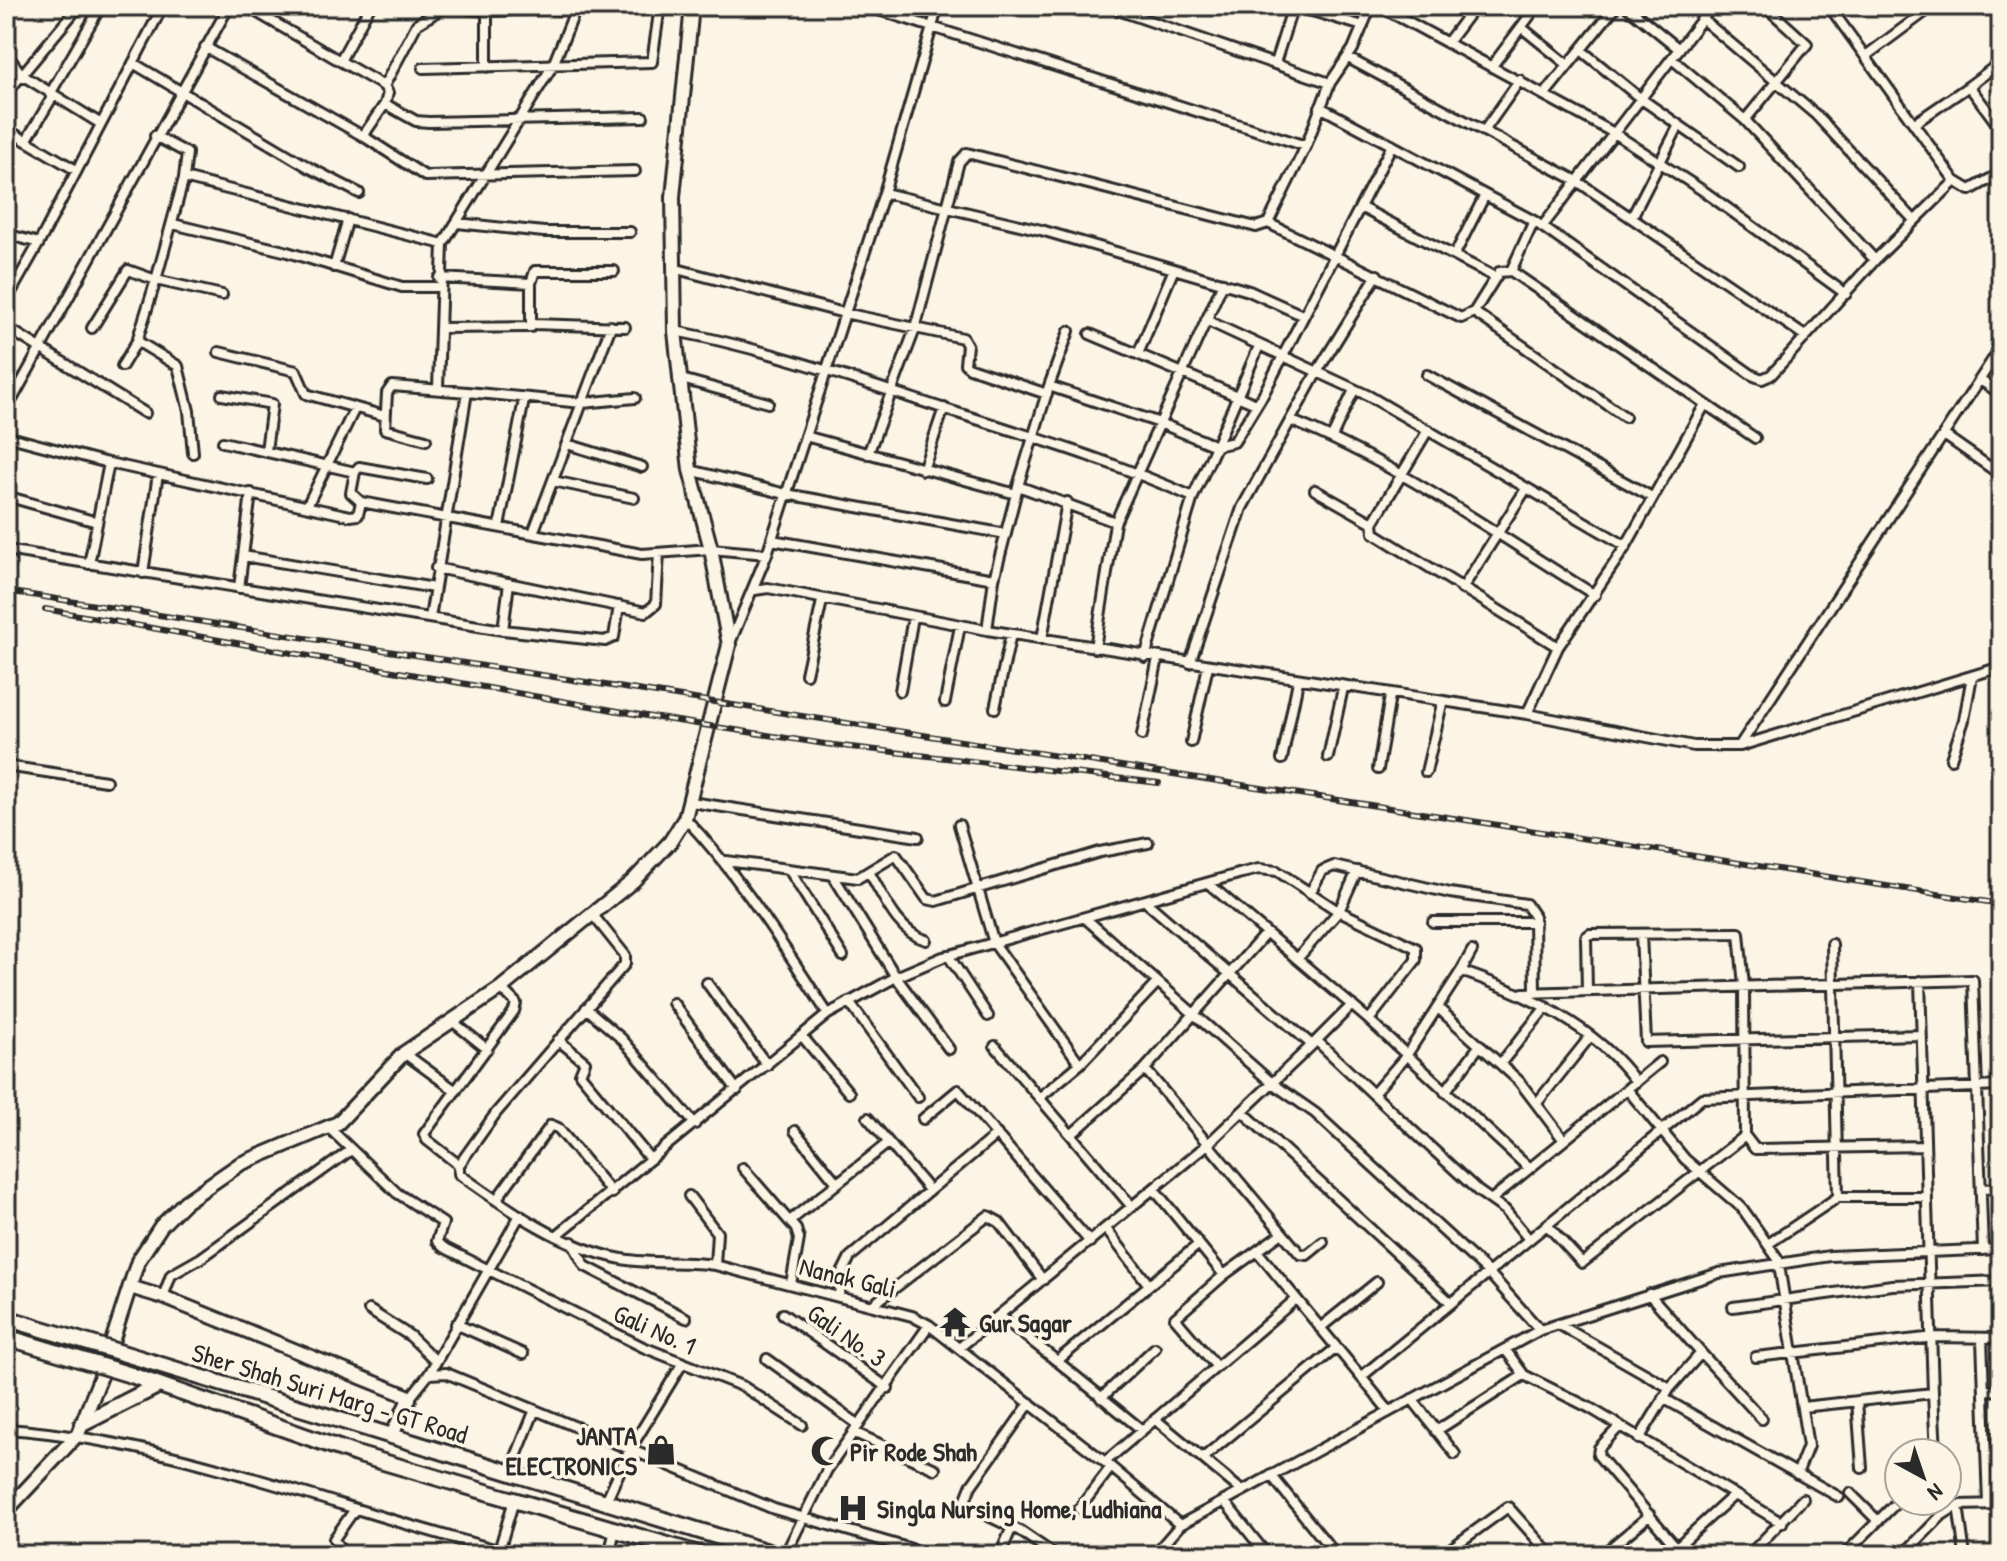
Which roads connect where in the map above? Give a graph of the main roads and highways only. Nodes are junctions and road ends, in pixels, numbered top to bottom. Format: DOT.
graph roads {
  1 [pos="6,1318"];
  2 [pos="6,1337"];
  3 [pos="159,1385"];
  4 [pos="80,1429"];
  5 [pos="702,1555"];
  6 [pos="778,1555"];
  1 -- 6 [label="main road, Sher Shah Suri Marg - GT Road, bridge"];
  2 -- 3 [label="main road, Sher Shah Suri Marg - GT Road, bridge"];
  3 -- 4 [label="main road"];
  3 -- 5 [label="main road, Sher Shah Suri Marg - GT Road"];
}
